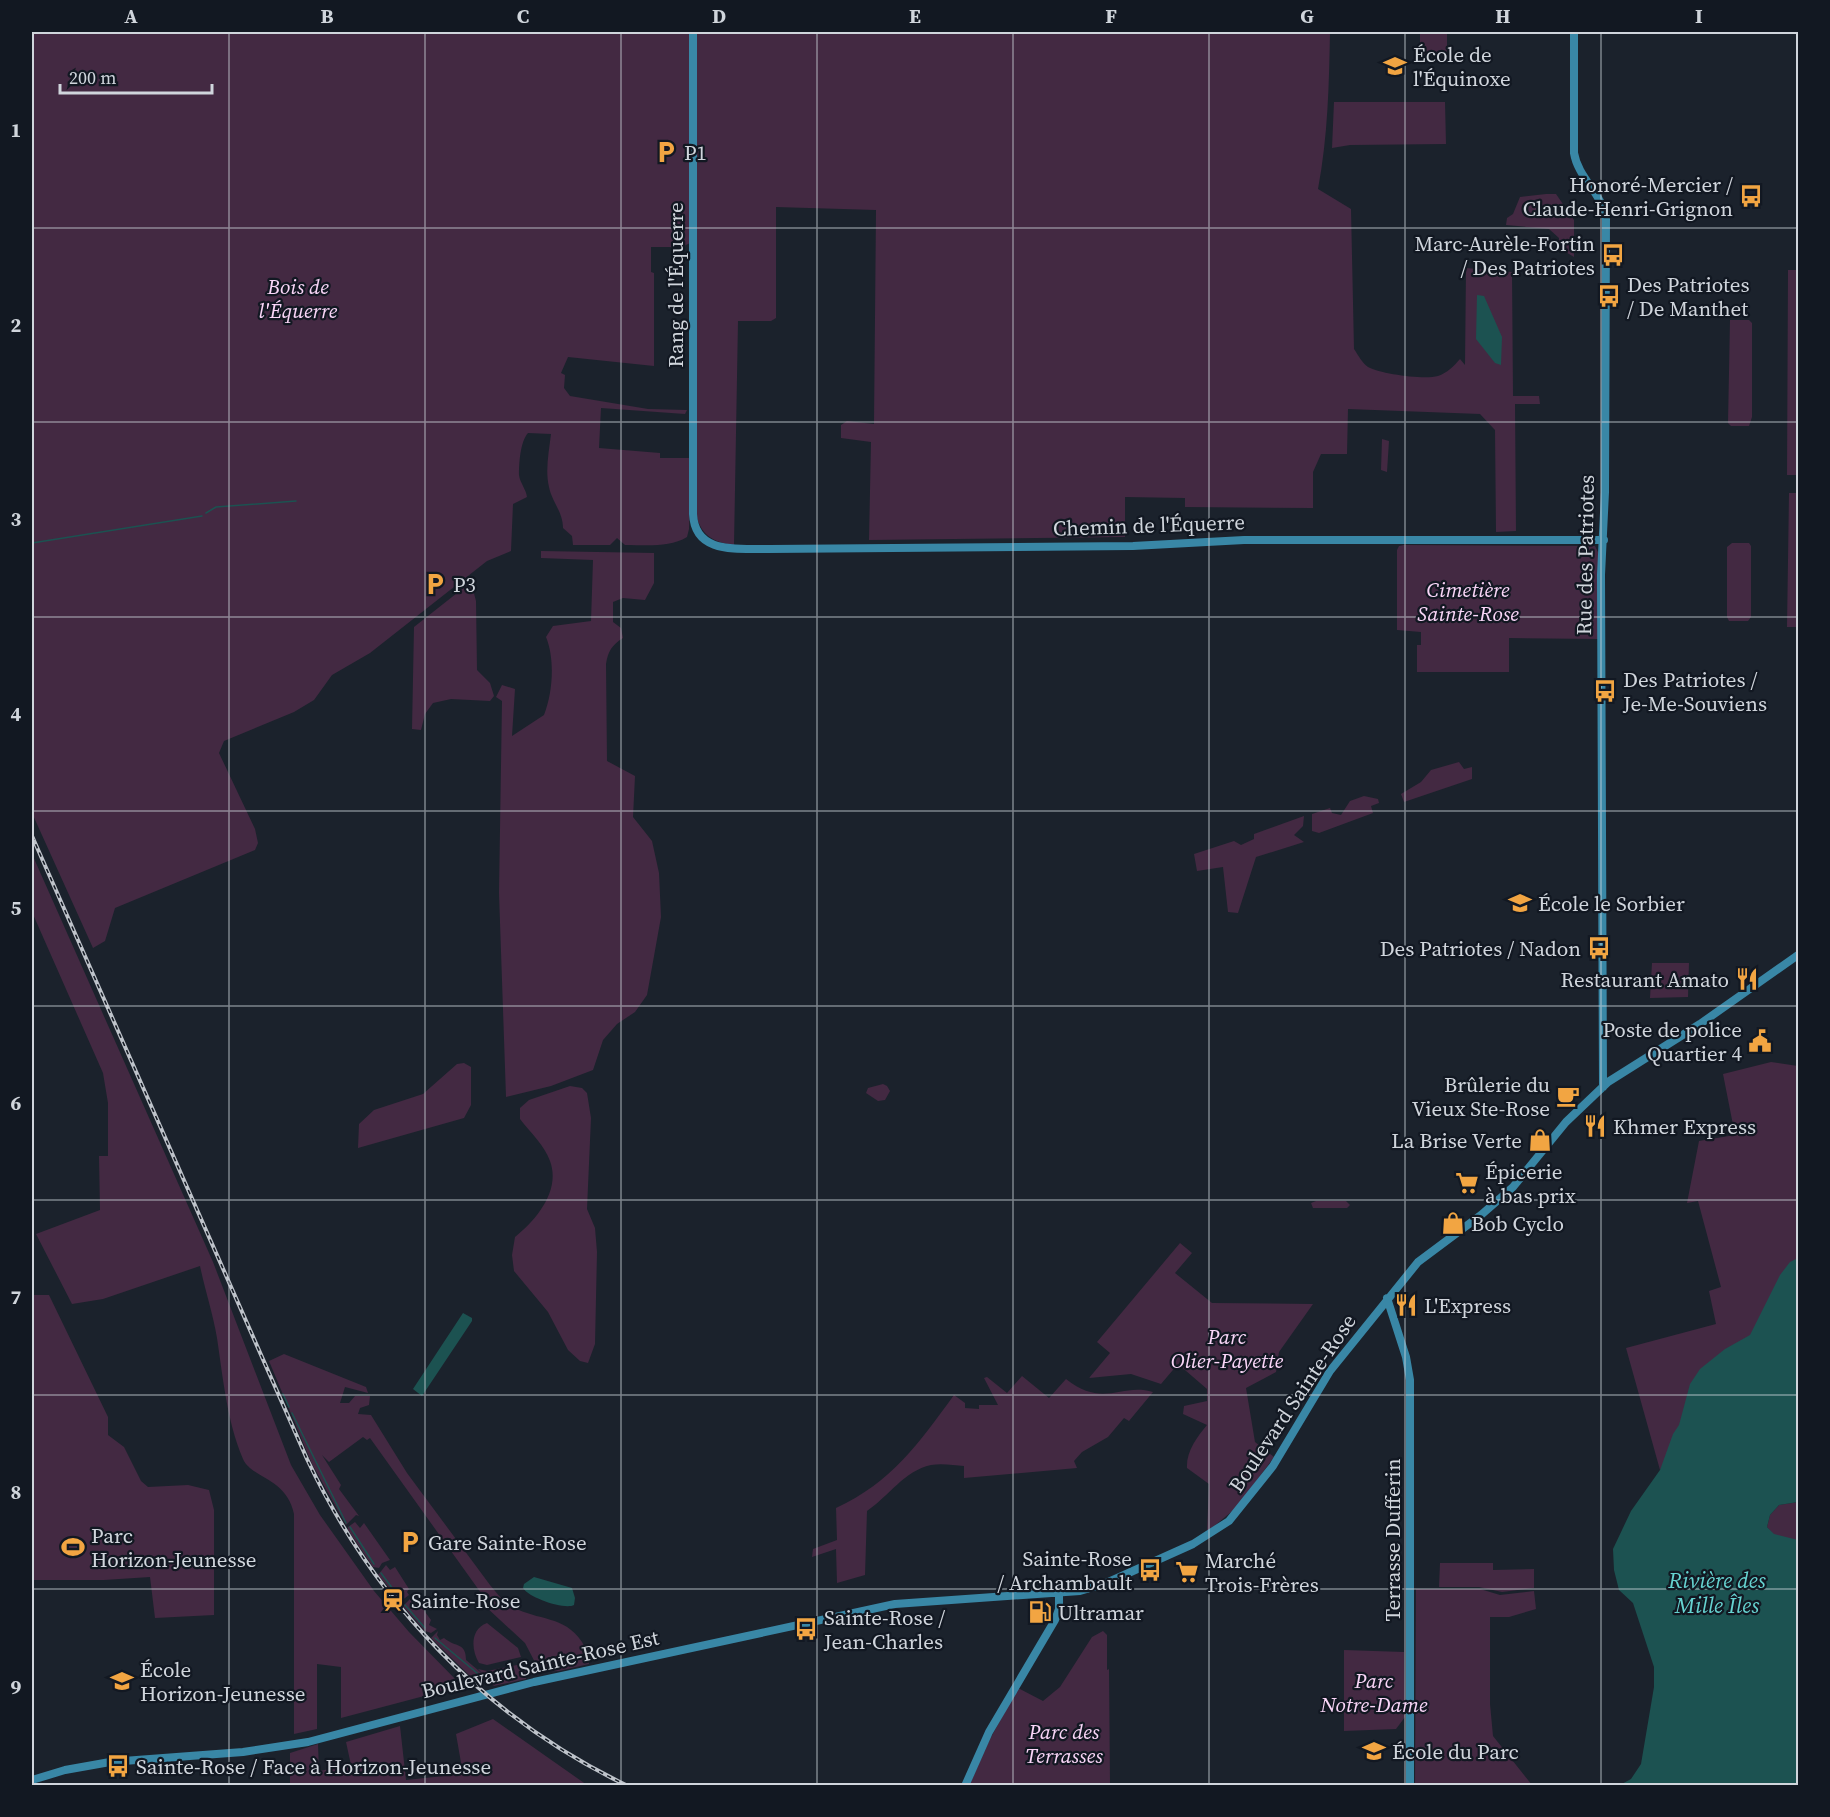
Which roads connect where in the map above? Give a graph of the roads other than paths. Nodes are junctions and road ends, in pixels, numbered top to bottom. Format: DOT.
graph roads {
  1 [pos="693,32"];
  2 [pos="1574,32"];
  3 [pos="698,536"];
  4 [pos="1604,540"];
  5 [pos="1798,955"];
  6 [pos="1603,1087"];
  7 [pos="1388,1298"];
  8 [pos="1059,1593"];
  9 [pos="32,1780"];
  10 [pos="965,1785"];
  11 [pos="1410,1785"];
  1 -- 3 [label="street, Rang de l'Équerre"];
  2 -- 4 [label="street, Rue des Patriotes"];
  3 -- 4 [label="street, Chemin de l'Équerre"];
  4 -- 6 [label="street, Rue des Patriotes"];
  5 -- 6 [label="street, Boulevard Sainte-Rose"];
  6 -- 7 [label="street, Boulevard Sainte-Rose"];
  7 -- 8 [label="street, Boulevard Sainte-Rose"];
  7 -- 11 [label="street, Terrasse Dufferin"];
  8 -- 9 [label="street, Boulevard Sainte-Rose Est"];
  8 -- 10 [label="street"];
}
